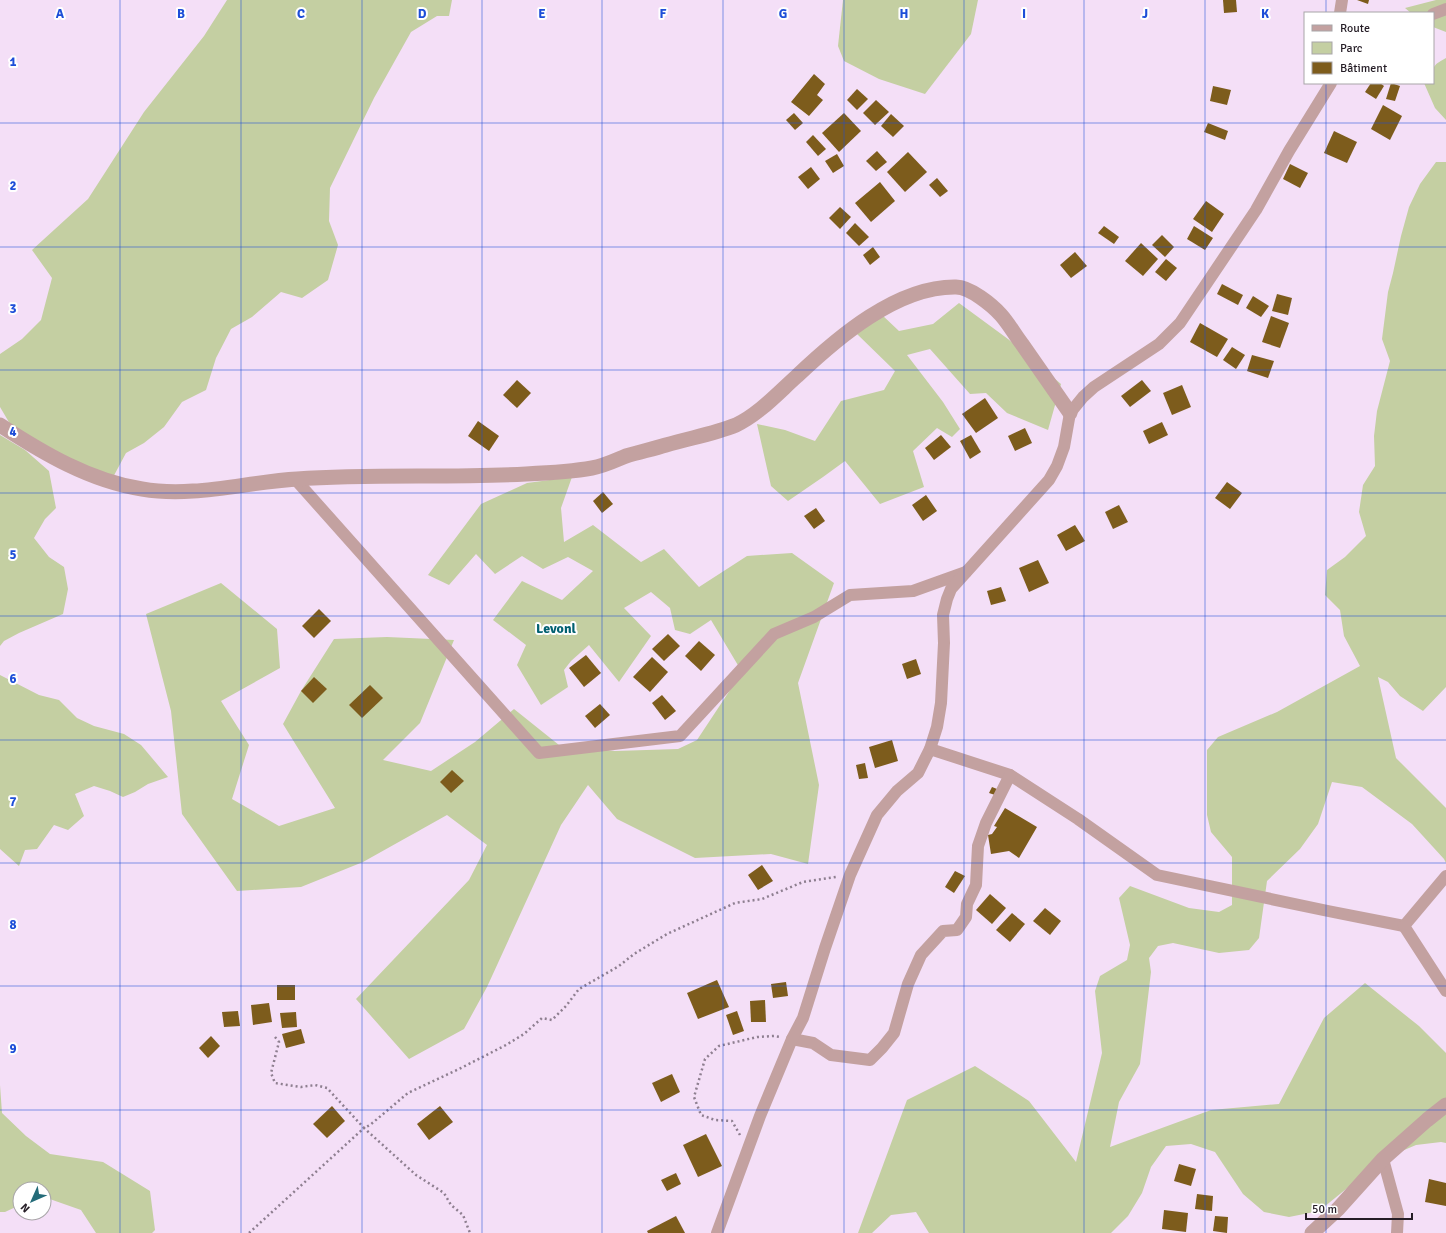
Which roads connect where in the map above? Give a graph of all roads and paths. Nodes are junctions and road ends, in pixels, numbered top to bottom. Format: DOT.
graph roads {
  1 [pos="1342,0"];
  2 [pos="1446,9"];
  3 [pos="1340,12"];
  4 [pos="1434,14"];
  5 [pos="1330,84"];
  6 [pos="1070,413"];
  7 [pos="0,425"];
  8 [pos="296,479"];
  9 [pos="968,571"];
  10 [pos="930,749"];
  11 [pos="1010,775"];
  12 [pos="850,875"];
  13 [pos="1446,876"];
  14 [pos="1404,926"];
  15 [pos="1446,991"];
  16 [pos="275,1037"];
  17 [pos="792,1039"];
  18 [pos="1446,1105"];
  19 [pos="364,1128"];
  20 [pos="748,1147"];
  21 [pos="1383,1159"];
  22 [pos="249,1233"];
  23 [pos="470,1233"];
  24 [pos="717,1233"];
  25 [pos="1312,1233"];
  26 [pos="1398,1233"];
  1 -- 3 [label="street"];
  2 -- 4 [label="street"];
  5 -- 6 [label="street"];
  6 -- 8 [label="street"];
  6 -- 9 [label="street"];
  7 -- 8 [label="street"];
  8 -- 9 [label="street"];
  9 -- 10 [label="street"];
  10 -- 11 [label="street"];
  10 -- 12 [label="street"];
  11 -- 14 [label="street"];
  11 -- 17 [label="street"];
  12 -- 17 [label="street"];
  12 -- 19 [label="path"];
  13 -- 14 [label="street"];
  14 -- 15 [label="street"];
  16 -- 19 [label="path"];
  17 -- 20 [label="street"];
  17 -- 20 [label="path"];
  18 -- 21 [label="street"];
  19 -- 22 [label="path"];
  19 -- 23 [label="path"];
  20 -- 24 [label="street"];
  21 -- 25 [label="street"];
  21 -- 26 [label="street"];
}
